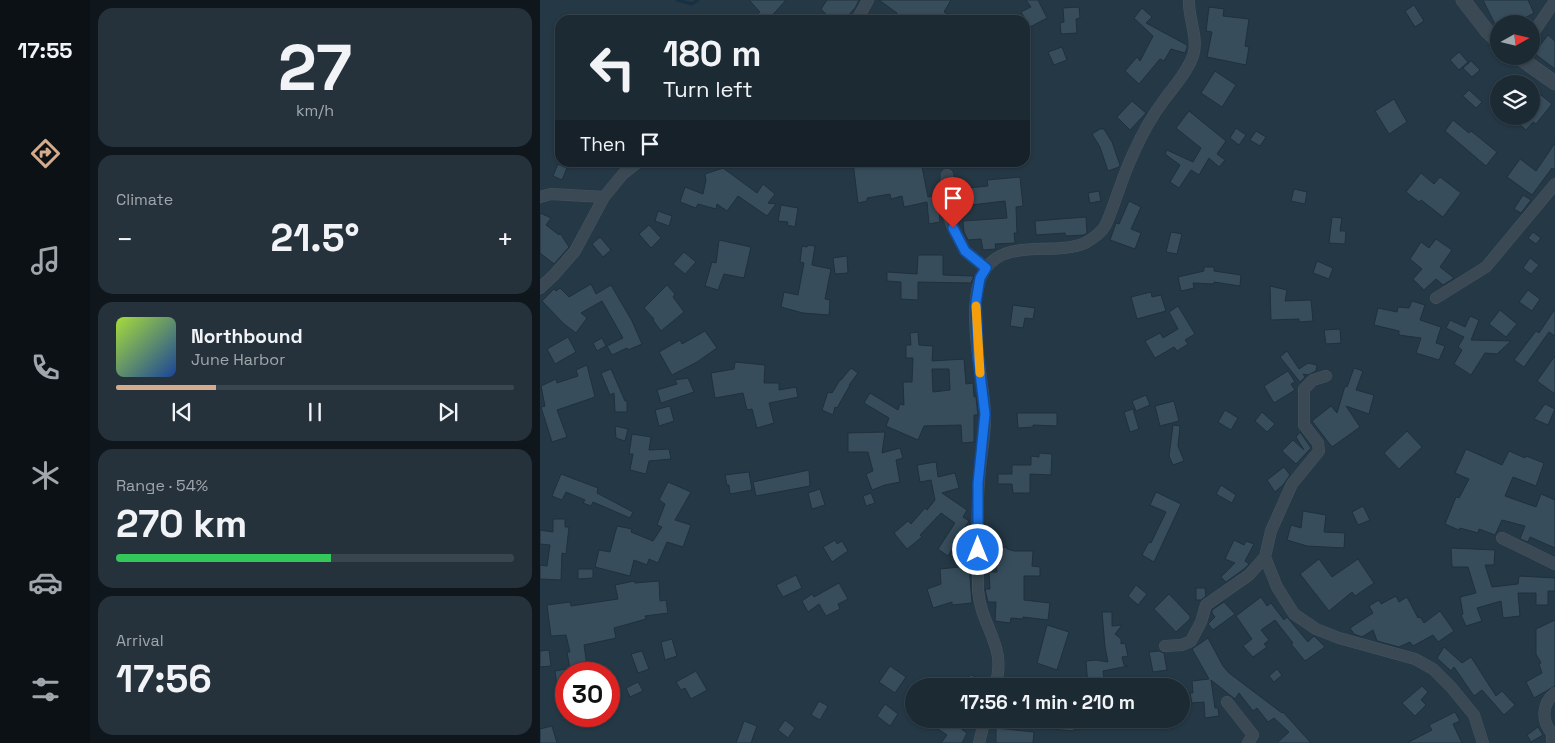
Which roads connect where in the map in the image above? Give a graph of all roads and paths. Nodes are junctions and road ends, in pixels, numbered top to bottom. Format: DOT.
graph roads {
  1 [pos="868,0"];
  2 [pos="1189,0"];
  3 [pos="1463,0"];
  4 [pos="1555,1"];
  5 [pos="860,15"];
  6 [pos="1540,23"];
  7 [pos="1490,34"];
  8 [pos="1529,65"];
  9 [pos="1555,84"];
  10 [pos="632,167"];
  11 [pos="947,175"];
  12 [pos="1555,184"];
  13 [pos="540,197"];
  14 [pos="604,198"];
  15 [pos="986,268"];
  16 [pos="540,288"];
  17 [pos="1436,298"];
  18 [pos="1326,376"];
  19 [pos="1502,538"];
  20 [pos="1265,558"];
  21 [pos="1555,564"];
  22 [pos="1165,646"];
  23 [pos="997,678"];
  24 [pos="1555,694"];
  25 [pos="1226,702"];
  26 [pos="983,728"];
  27 [pos="979,743"];
  28 [pos="1248,743"];
  29 [pos="1483,743"];
  30 [pos="1554,743"];
  1 -- 5 [label="street"];
  2 -- 15 [label="street"];
  3 -- 7 [label="street"];
  4 -- 6 [label="street"];
  8 -- 9 [label="street"];
  10 -- 14 [label="street"];
  11 -- 15 [label="street"];
  12 -- 17 [label="street"];
  13 -- 14 [label="street"];
  14 -- 16 [label="street"];
  15 -- 23 [label="street"];
  18 -- 20 [label="street"];
  19 -- 21 [label="street"];
  20 -- 22 [label="street"];
  20 -- 29 [label="street"];
  24 -- 30 [label="street"];
  25 -- 28 [label="street"];
  26 -- 27 [label="street"];
}
